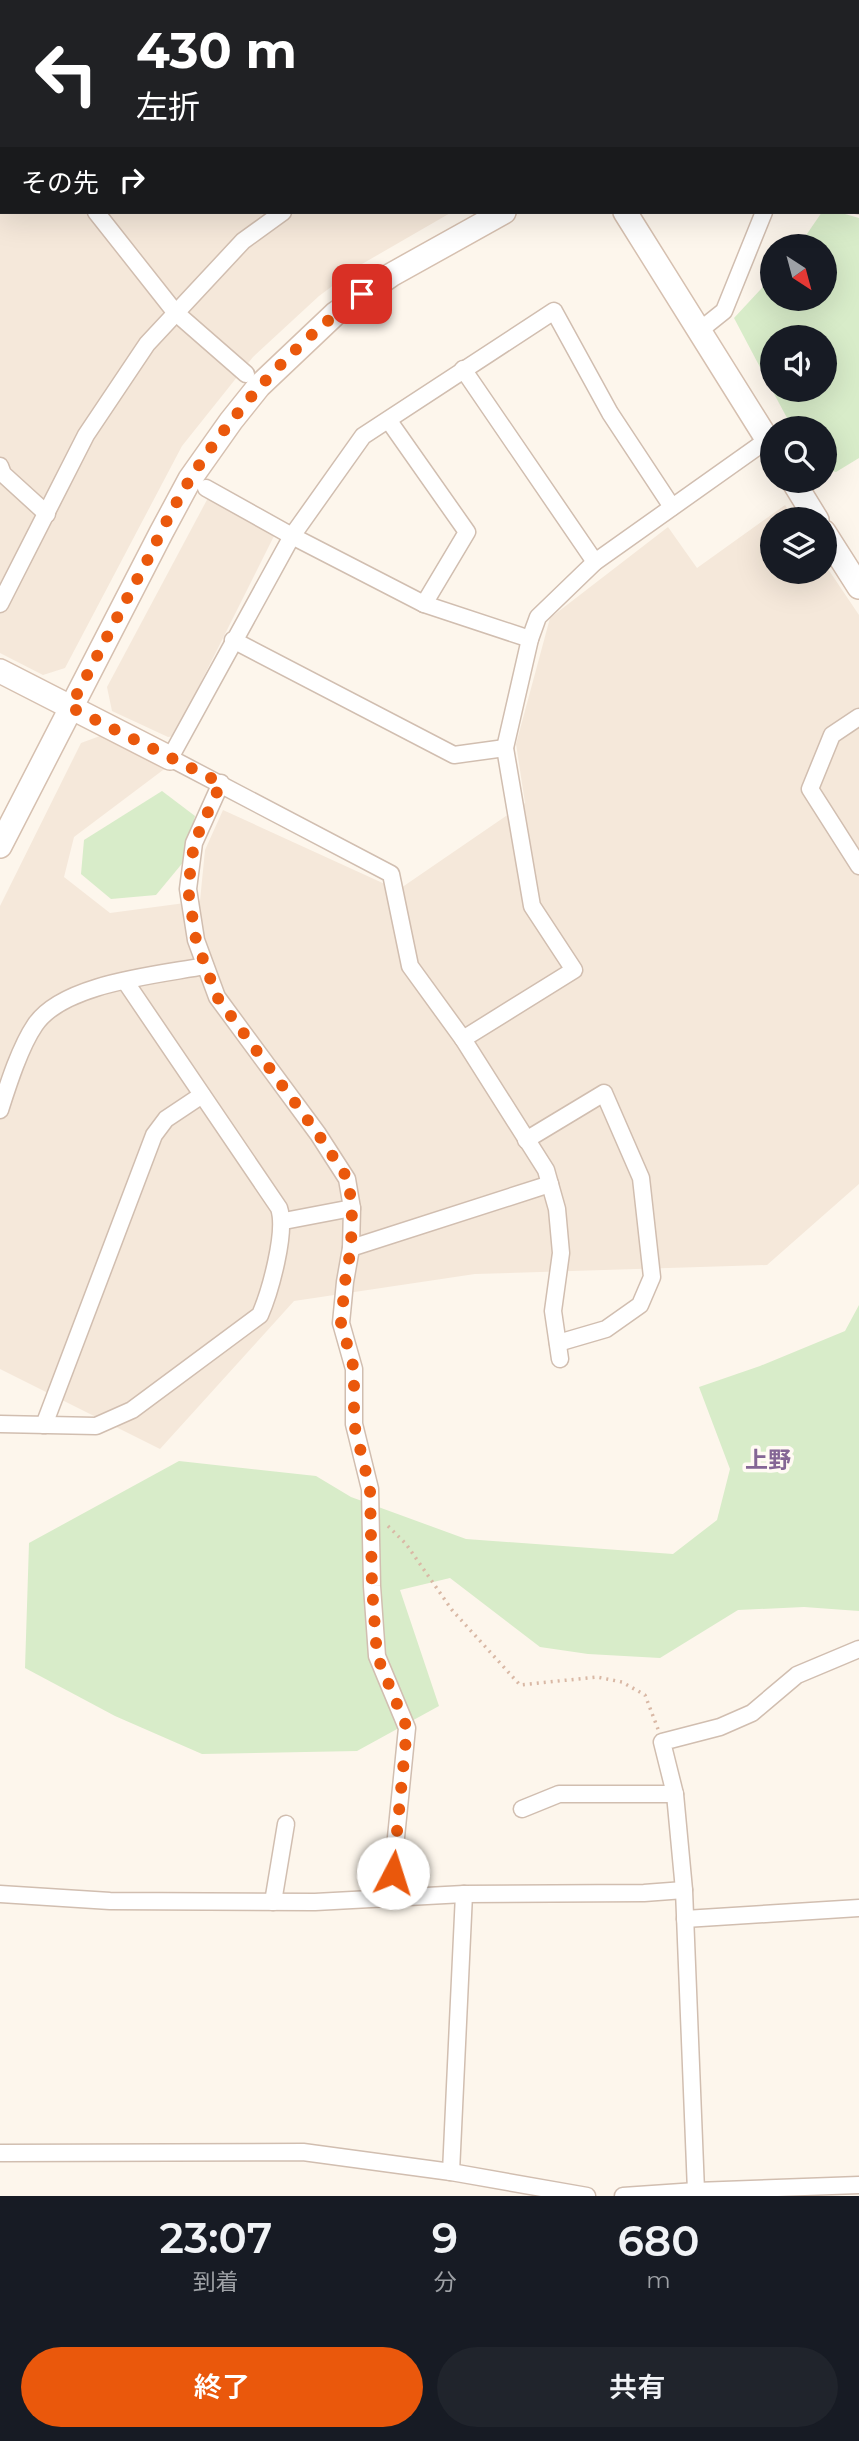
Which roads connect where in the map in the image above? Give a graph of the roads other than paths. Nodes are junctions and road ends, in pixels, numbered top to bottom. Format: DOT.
graph roads {
  1 [pos="98,214"];
  2 [pos="280,214"];
  3 [pos="500,214"];
  4 [pos="626,214"];
  5 [pos="763,214"];
  6 [pos="175,312"];
  7 [pos="699,331"];
  8 [pos="463,369"];
  9 [pos="246,374"];
  10 [pos="389,421"];
  11 [pos="760,428"];
  12 [pos="760,450"];
  13 [pos="0,466"];
  14 [pos="206,488"];
  15 [pos="672,506"];
  16 [pos="47,514"];
  17 [pos="292,536"];
  18 [pos="837,552"];
  19 [pos="595,562"];
  20 [pos="859,587"];
  21 [pos="0,604"];
  22 [pos="424,604"];
  23 [pos="530,639"];
  24 [pos="233,640"];
  25 [pos="0,671"];
  26 [pos="70,707"];
  27 [pos="859,717"];
  28 [pos="505,748"];
  29 [pos="170,758"];
  30 [pos="221,783"];
  31 [pos="0,846"];
  32 [pos="859,866"];
  33 [pos="205,966"];
  34 [pos="125,981"];
  35 [pos="463,1039"];
  36 [pos="202,1095"];
  37 [pos="0,1110"];
  38 [pos="526,1140"];
  39 [pos="550,1184"];
  40 [pos="352,1208"];
  41 [pos="284,1221"];
  42 [pos="351,1248"];
  43 [pos="0,1424"];
  44 [pos="44,1425"];
  45 [pos="859,1649"];
  46 [pos="675,1794"];
  47 [pos="522,1809"];
  48 [pos="286,1825"];
  49 [pos="684,1890"];
  50 [pos="0,1894"];
  51 [pos="464,1894"];
  52 [pos="390,1897"];
  53 [pos="273,1902"];
  54 [pos="859,1908"];
  55 [pos="685,1919"];
  56 [pos="0,2152"];
  57 [pos="451,2172"];
  58 [pos="859,2185"];
  59 [pos="696,2191"];
  60 [pos="587,2196"];
  61 [pos="623,2196"];
  1 -- 6 [label="street"];
  2 -- 6 [label="street"];
  3 -- 26 [label="main road"];
  4 -- 7 [label="main road"];
  5 -- 7 [label="street"];
  6 -- 9 [label="street"];
  6 -- 16 [label="street"];
  7 -- 11 [label="main road"];
  8 -- 10 [label="street"];
  8 -- 15 [label="street"];
  8 -- 19 [label="street"];
  10 -- 17 [label="street"];
  10 -- 22 [label="street"];
  12 -- 15 [label="street"];
  13 -- 16 [label="street"];
  14 -- 17 [label="street"];
  15 -- 19 [label="street"];
  16 -- 21 [label="street"];
  17 -- 22 [label="street"];
  17 -- 24 [label="street"];
  18 -- 20 [label="main road"];
  19 -- 23 [label="street"];
  22 -- 23 [label="street"];
  23 -- 28 [label="street"];
  24 -- 28 [label="street"];
  24 -- 29 [label="street"];
  25 -- 26 [label="main road"];
  26 -- 29 [label="main road"];
  26 -- 31 [label="main road"];
  27 -- 32 [label="street"];
  28 -- 35 [label="street"];
  29 -- 30 [label="street"];
  30 -- 33 [label="street"];
  30 -- 35 [label="street"];
  33 -- 34 [label="street"];
  33 -- 40 [label="street"];
  34 -- 36 [label="street"];
  34 -- 37 [label="street"];
  35 -- 38 [label="street"];
  36 -- 41 [label="street"];
  36 -- 44 [label="street"];
  38 -- 39 [label="street"];
  38 -- 39 [label="street"];
  39 -- 42 [label="street"];
  40 -- 41 [label="street"];
  40 -- 42 [label="street"];
  41 -- 44 [label="street"];
  42 -- 52 [label="street"];
  43 -- 44 [label="street"];
  45 -- 46 [label="street"];
  46 -- 47 [label="street"];
  46 -- 49 [label="street"];
  48 -- 53 [label="street"];
  49 -- 51 [label="street"];
  49 -- 55 [label="street"];
  50 -- 53 [label="street"];
  51 -- 52 [label="street"];
  51 -- 57 [label="street"];
  52 -- 53 [label="street"];
  54 -- 55 [label="street"];
  55 -- 59 [label="street"];
  56 -- 57 [label="street"];
  57 -- 60 [label="street"];
  58 -- 59 [label="street"];
  59 -- 61 [label="street"];
}
